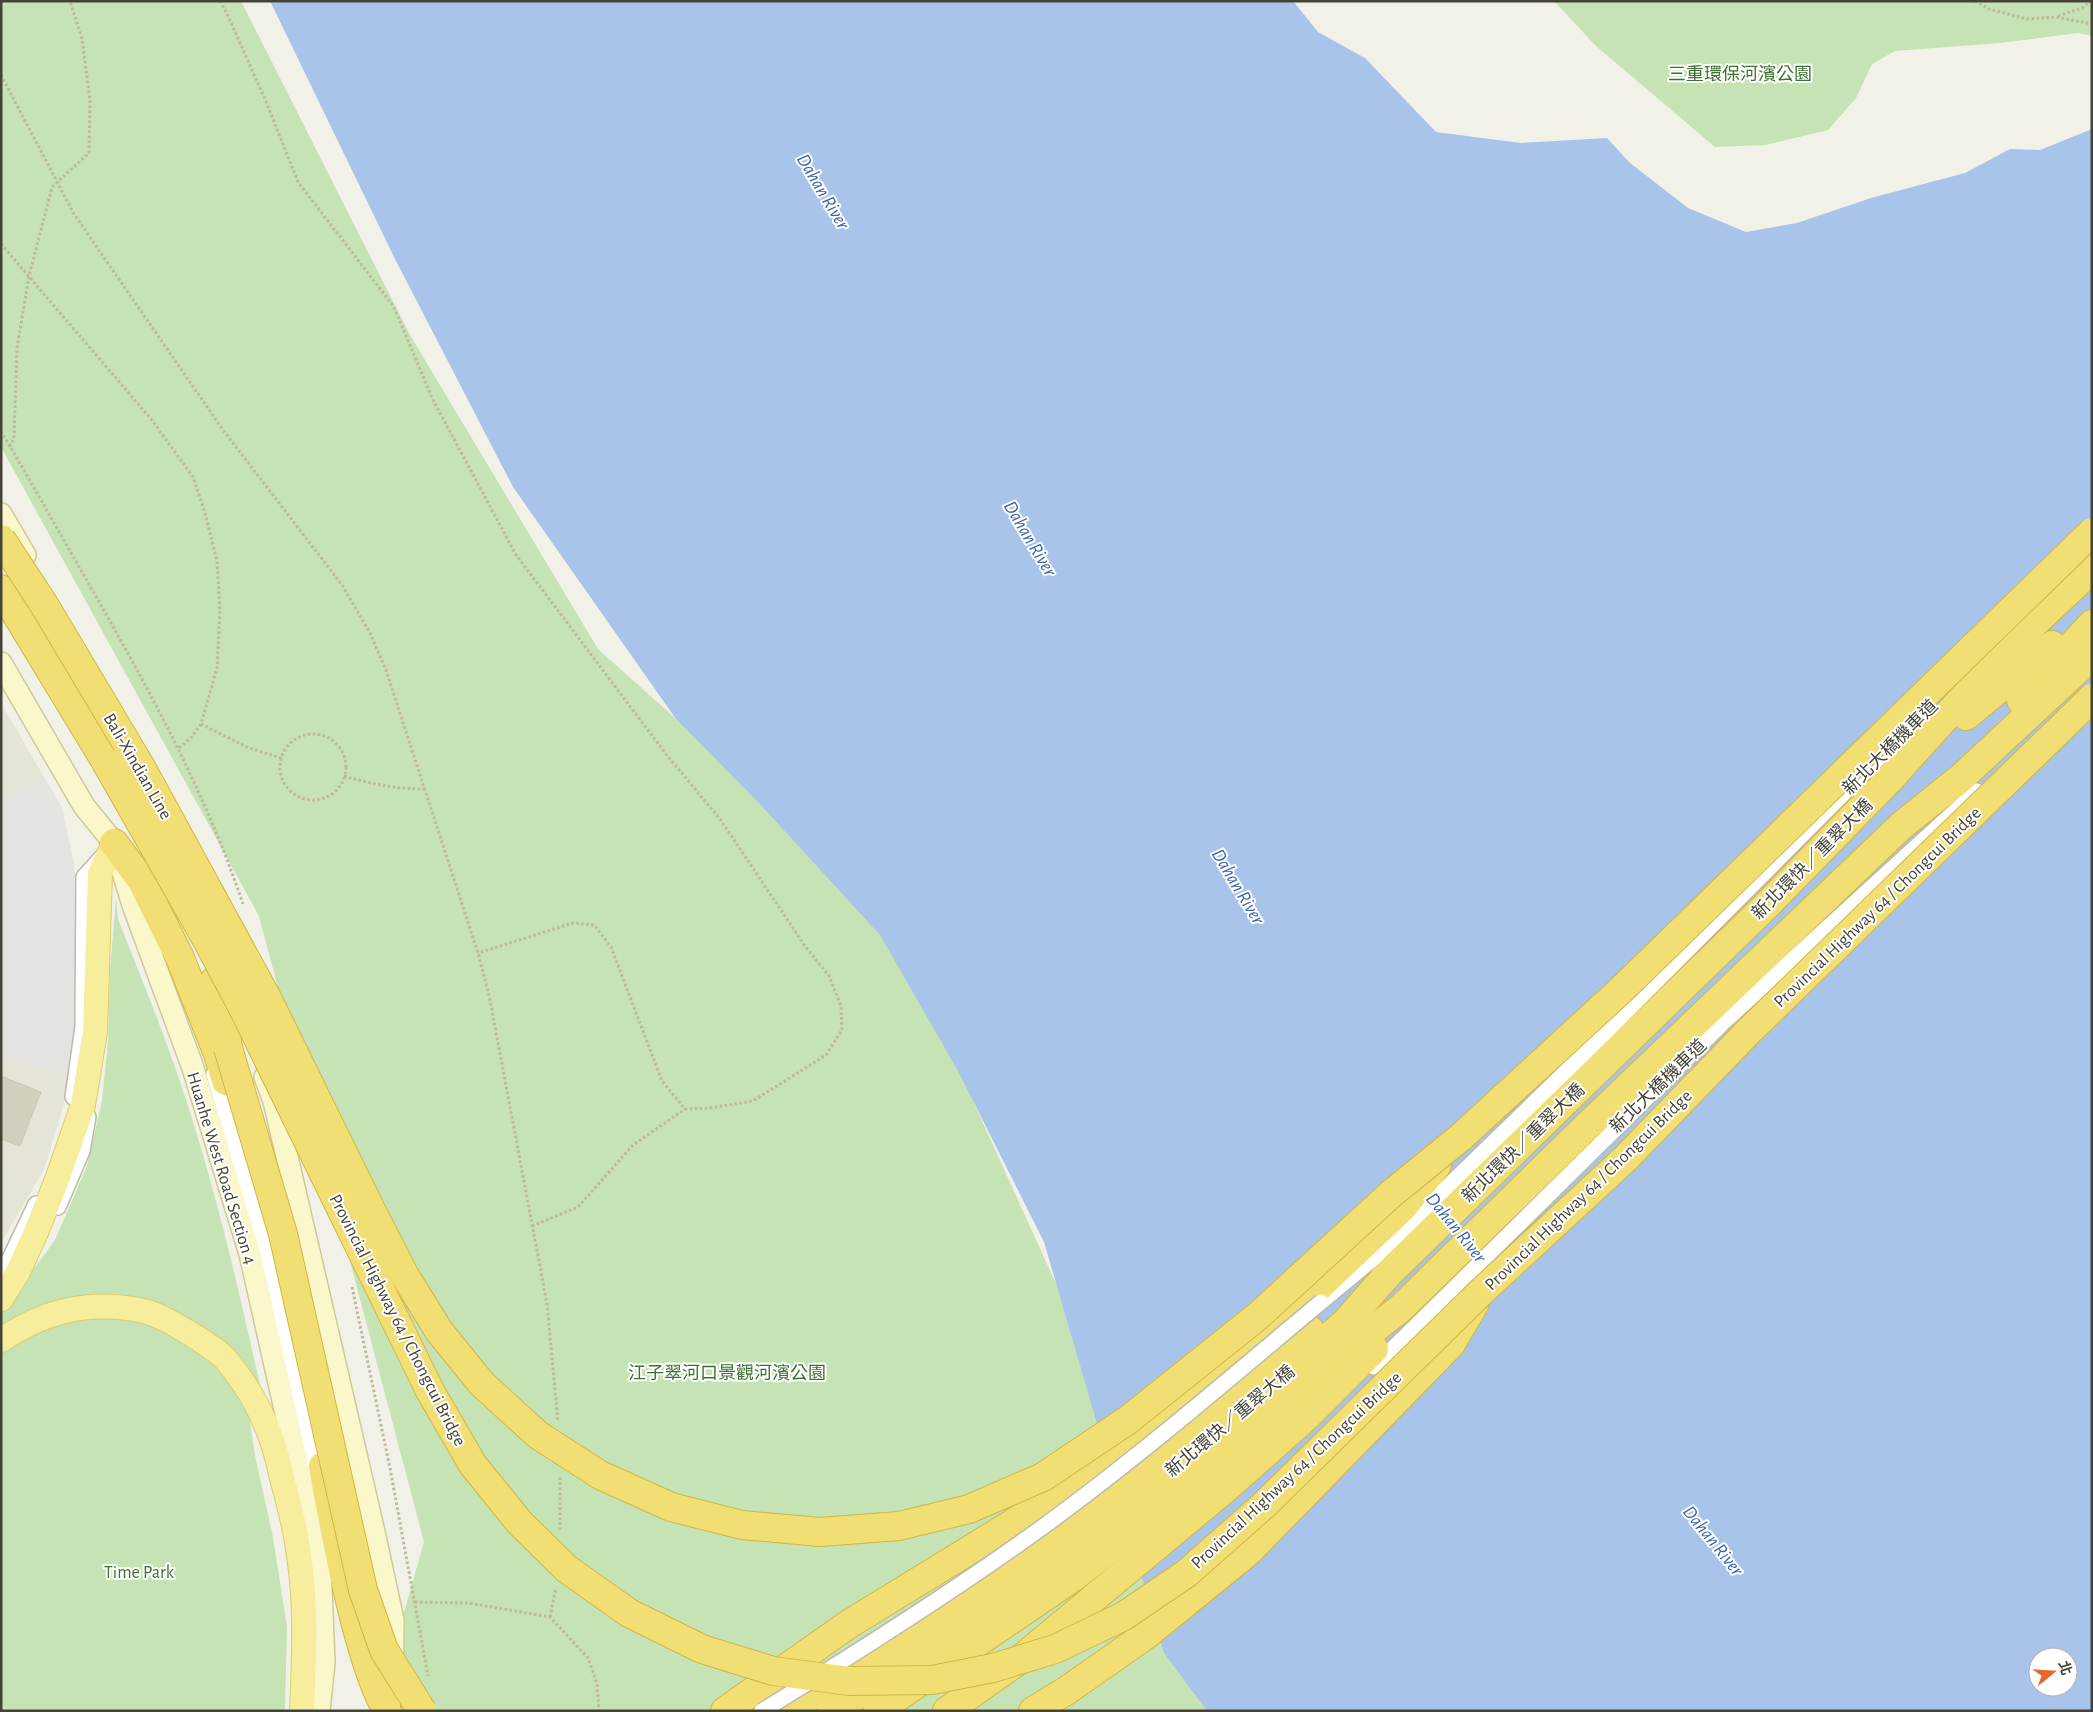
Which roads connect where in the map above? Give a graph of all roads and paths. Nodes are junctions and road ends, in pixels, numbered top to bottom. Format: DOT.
graph roads {
  1 [pos="70,1"];
  2 [pos="220,1"];
  3 [pos="1975,1"];
  4 [pos="2091,1"];
  5 [pos="2056,17"];
  6 [pos="2092,24"];
  7 [pos="1,75"];
  8 [pos="57,182"];
  9 [pos="1,244"];
  10 [pos="29,276"];
  11 [pos="10,447"];
  12 [pos="1,514"];
  13 [pos="2092,532"];
  14 [pos="1,538"];
  15 [pos="2092,546"];
  16 [pos="1,553"];
  17 [pos="2092,569"];
  18 [pos="1,589"];
  19 [pos="1,612"];
  20 [pos="2092,612"];
  21 [pos="2092,624"];
  22 [pos="2092,656"];
  23 [pos="1,663"];
  24 [pos="2092,684"];
  25 [pos="2092,698"];
  26 [pos="201,724"];
  27 [pos="179,748"];
  28 [pos="281,758"];
  29 [pos="106,762"];
  30 [pos="344,776"];
  31 [pos="1889,780"];
  32 [pos="425,789"];
  33 [pos="147,821"];
  34 [pos="1901,826"];
  35 [pos="114,843"];
  36 [pos="478,953"];
  37 [pos="214,981"];
  38 [pos="236,1014"];
  39 [pos="223,1051"];
  40 [pos="685,1109"];
  41 [pos="1461,1137"];
  42 [pos="532,1226"];
  43 [pos="1388,1274"];
  44 [pos="1,1277"];
  45 [pos="1482,1291"];
  46 [pos="1,1299"];
  47 [pos="1,1308"];
  48 [pos="1401,1308"];
  49 [pos="1,1340"];
  50 [pos="558,1426"];
  51 [pos="560,1471"];
  52 [pos="560,1534"];
  53 [pos="557,1580"];
  54 [pos="415,1602"];
  55 [pos="550,1617"];
  56 [pos="302,1711"];
  57 [pos="319,1711"];
  58 [pos="373,1711"];
  59 [pos="387,1711"];
  60 [pos="422,1711"];
  61 [pos="438,1711"];
  62 [pos="599,1711"];
  63 [pos="725,1711"];
  64 [pos="762,1711"];
  65 [pos="786,1711"];
  66 [pos="831,1711"];
  67 [pos="877,1711"];
  68 [pos="947,1711"];
  69 [pos="966,1711"];
  70 [pos="1033,1711"];
  1 -- 8 [label="path"];
  2 -- 40 [label="path"];
  3 -- 5 [label="path"];
  4 -- 5 [label="path"];
  5 -- 6 [label="path"];
  7 -- 8 [label="path"];
  8 -- 10 [label="path"];
  8 -- 32 [label="path"];
  9 -- 10 [label="path"];
  10 -- 11 [label="path"];
  10 -- 26 [label="path"];
  12 -- 33 [label="main road"];
  13 -- 41 [label="highway, Provincial Highway 64 / Chongcui Bridge, bridge"];
  14 -- 38 [label="highway, Bali-Xindian Line, bridge"];
  15 -- 64 [label="street, 新北大橋機車道, bridge"];
  16 -- 33 [label="main road"];
  17 -- 31 [label="highway, 新北環快／重翠大橋"];
  18 -- 29 [label="highway, Bali-Xindian Line"];
  19 -- 29 [label="highway"];
  20 -- 31 [label="highway"];
  21 -- 34 [label="highway"];
  22 -- 34 [label="highway, 新北環快／重翠大橋"];
  23 -- 35 [label="main road, Huanhe West Road Section 4"];
  24 -- 69 [label="street, 新北大橋機車道, bridge"];
  25 -- 45 [label="highway, Provincial Highway 64 / Chongcui Bridge, bridge"];
  26 -- 27 [label="path"];
  26 -- 28 [label="path"];
  28 -- 30 [label="path"];
  28 -- 30 [label="path"];
  29 -- 38 [label="highway, Bali-Xindian Line, bridge"];
  30 -- 32 [label="path"];
  31 -- 43 [label="highway, 新北環快／重翠大橋"];
  32 -- 36 [label="path"];
  33 -- 35 [label="main road"];
  33 -- 37 [label="main road"];
  34 -- 48 [label="highway, 新北環快／重翠大橋"];
  35 -- 38 [label="highway"];
  35 -- 44 [label="street"];
  35 -- 46 [label="main road"];
  35 -- 47 [label="street"];
  35 -- 57 [label="main road, Huanhe West Road Section 4"];
  36 -- 40 [label="path"];
  36 -- 42 [label="path"];
  37 -- 38 [label="highway"];
  37 -- 59 [label="main road"];
  38 -- 39 [label="highway"];
  38 -- 41 [label="highway, Provincial Highway 64 / Chongcui Bridge, bridge"];
  38 -- 45 [label="highway, Provincial Highway 64 / Chongcui Bridge, bridge"];
  39 -- 58 [label="street"];
  39 -- 59 [label="highway"];
  39 -- 60 [label="highway, bridge"];
  39 -- 61 [label="street"];
  40 -- 42 [label="path"];
  41 -- 63 [label="highway, bridge"];
  42 -- 50 [label="path"];
  43 -- 65 [label="highway"];
  43 -- 66 [label="highway, 新北環快／重翠大橋, bridge"];
  45 -- 70 [label="highway, bridge"];
  48 -- 67 [label="highway, 新北環快／重翠大橋, bridge"];
  48 -- 68 [label="highway, bridge"];
  49 -- 56 [label="main road"];
  51 -- 52 [label="path"];
  53 -- 55 [label="path"];
  54 -- 55 [label="path"];
  55 -- 62 [label="path"];
}
